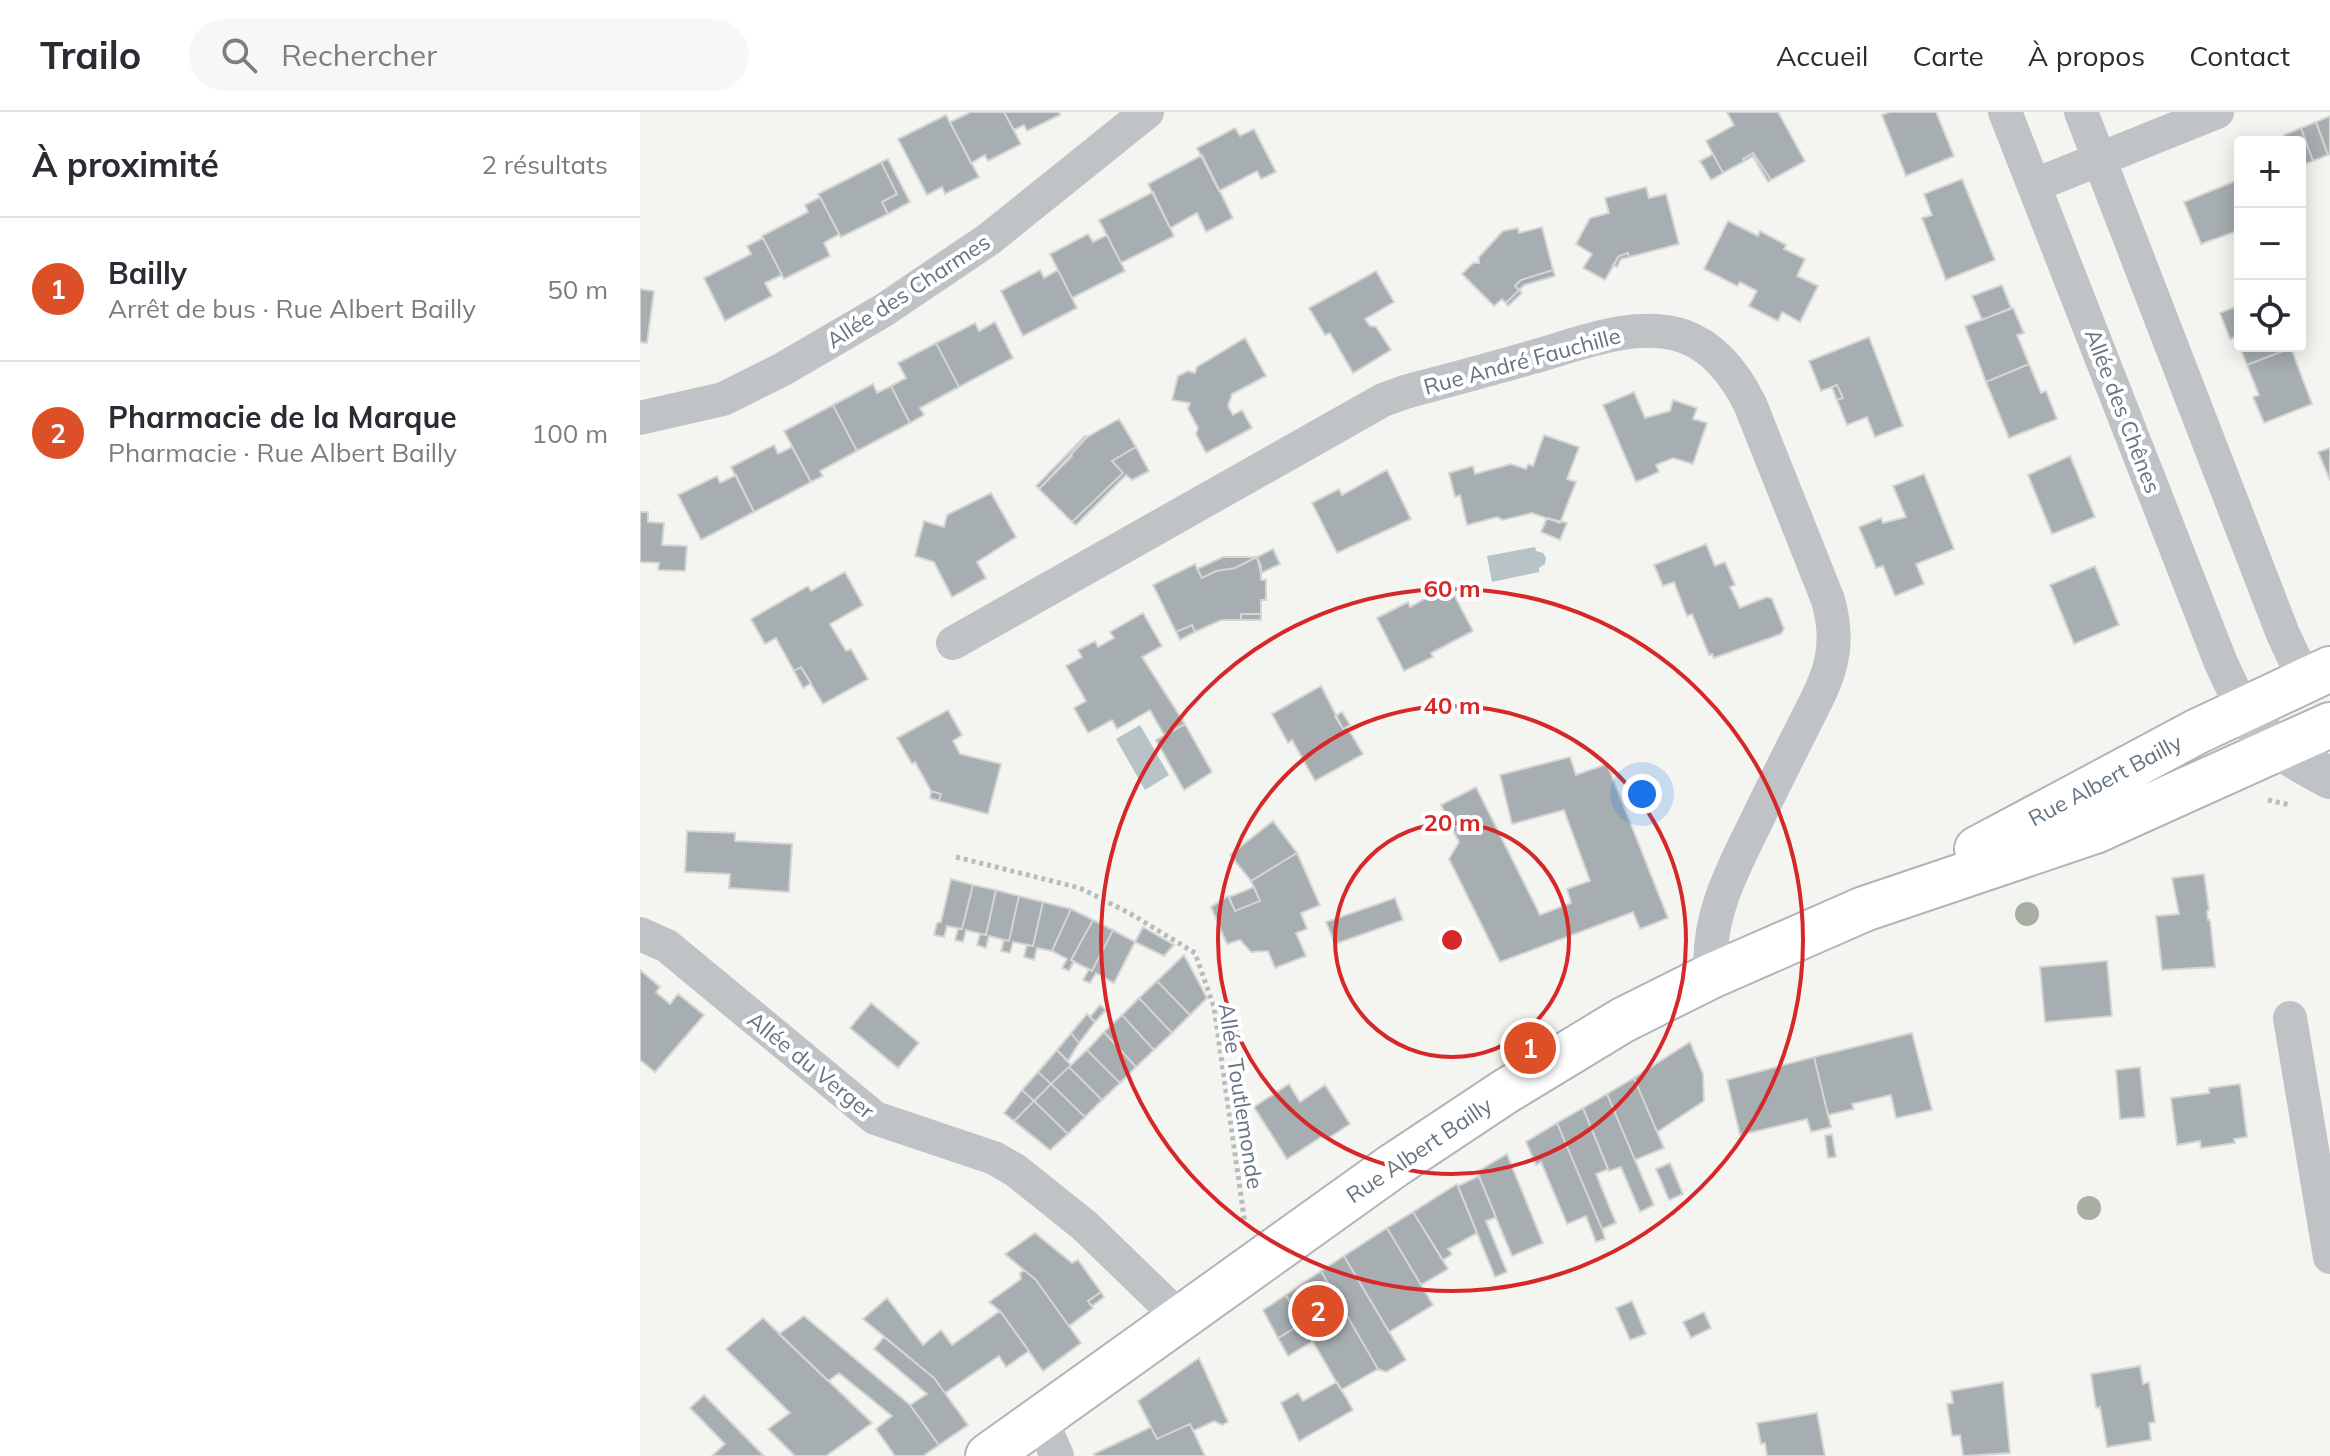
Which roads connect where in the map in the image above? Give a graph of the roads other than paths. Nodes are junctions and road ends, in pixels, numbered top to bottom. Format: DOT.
graph roads {
  1 [pos="1147,112"];
  2 [pos="2005,112"];
  3 [pos="2081,112"];
  4 [pos="2217,112"];
  5 [pos="2100,159"];
  6 [pos="2035,185"];
  7 [pos="640,418"];
  8 [pos="953,643"];
  9 [pos="2322,686"];
  10 [pos="2243,710"];
  11 [pos="2330,725"];
  12 [pos="2280,747"];
  13 [pos="2330,778"];
  14 [pos="1884,901"];
  15 [pos="640,934"];
  16 [pos="1711,976"];
  17 [pos="2290,1018"];
  18 [pos="2330,1257"];
  19 [pos="1181,1319"];
  20 [pos="1049,1437"];
  21 [pos="988,1456"];
  1 -- 7 [label="street, Allée des Charmes"];
  2 -- 6 [label="street, Allée des Chênes"];
  3 -- 5 [label="street"];
  4 -- 5 [label="street"];
  5 -- 6 [label="street"];
  5 -- 9 [label="street"];
  6 -- 10 [label="street, Allée des Chênes"];
  8 -- 16 [label="street, Rue André Fauchille"];
  9 -- 10 [label="main road, Rue Albert Bailly"];
  10 -- 12 [label="street"];
  10 -- 14 [label="main road, Rue Albert Bailly"];
  11 -- 12 [label="main road, Rue Albert Bailly"];
  12 -- 13 [label="street"];
  12 -- 14 [label="main road, Rue Albert Bailly"];
  14 -- 16 [label="main road, Rue Albert Bailly"];
  15 -- 19 [label="street, Allée du Verger"];
  16 -- 19 [label="main road, Rue Albert Bailly"];
  17 -- 18 [label="street"];
  19 -- 20 [label="main road, Rue Albert Bailly"];
  20 -- 21 [label="main road, Rue Albert Bailly"];
}
